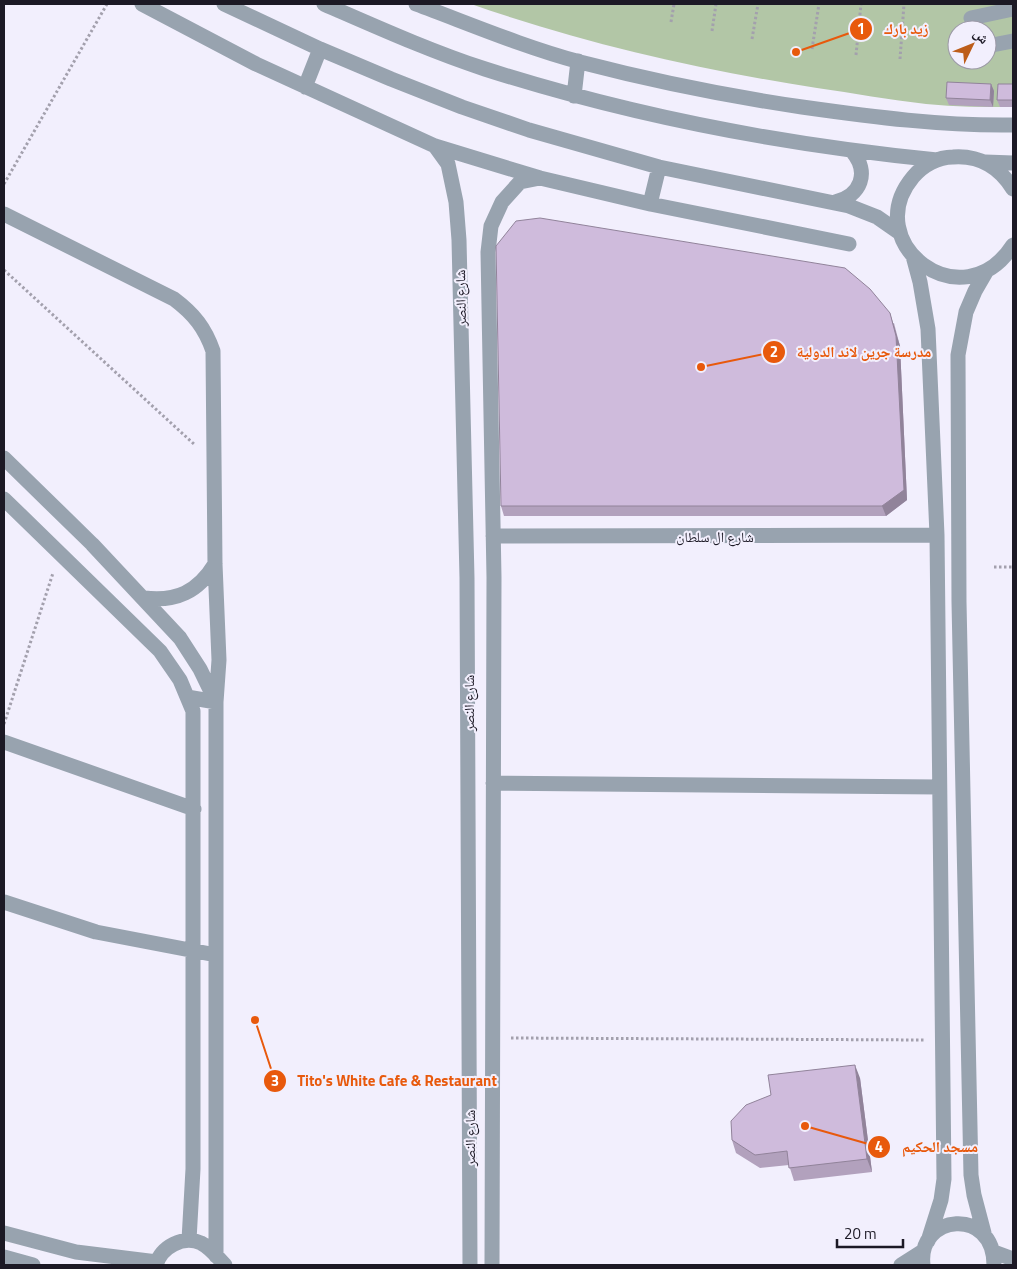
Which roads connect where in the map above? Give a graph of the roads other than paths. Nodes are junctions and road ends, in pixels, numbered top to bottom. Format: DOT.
graph roads {
  1 [pos="142,4"];
  2 [pos="224,4"];
  3 [pos="324,4"];
  4 [pos="416,4"];
  5 [pos="1013,9"];
  6 [pos="972,18"];
  7 [pos="1013,41"];
  8 [pos="997,44"];
  9 [pos="320,50"];
  10 [pos="578,61"];
  11 [pos="305,87"];
  12 [pos="574,96"];
  13 [pos="1013,125"];
  14 [pos="435,146"];
  15 [pos="852,151"];
  16 [pos="937,160"];
  17 [pos="985,162"];
  18 [pos="1013,163"];
  19 [pos="659,167"];
  20 [pos="540,178"];
  21 [pos="1013,190"];
  22 [pos="835,202"];
  23 [pos="650,204"];
  24 [pos="4,214"];
  25 [pos="900,233"];
  26 [pos="849,244"];
  27 [pos="1013,245"];
  28 [pos="912,256"];
  29 [pos="986,272"];
  30 [pos="491,430"];
  31 [pos="507,430"];
  32 [pos="4,458"];
  33 [pos="4,499"];
  34 [pos="938,535"];
  35 [pos="493,536"];
  36 [pos="215,564"];
  37 [pos="494,577"];
  38 [pos="467,578"];
  39 [pos="144,598"];
  40 [pos="959,602"];
  41 [pos="937,605"];
  42 [pos="187,698"];
  43 [pos="216,702"];
  44 [pos="4,742"];
  45 [pos="493,783"];
  46 [pos="939,787"];
  47 [pos="194,809"];
  48 [pos="493,816"];
  49 [pos="468,817"];
  50 [pos="4,902"];
  51 [pos="194,952"];
  52 [pos="216,954"];
  53 [pos="469,1000"];
  54 [pos="493,1000"];
  55 [pos="970,1067"];
  56 [pos="943,1069"];
  57 [pos="4,1233"];
  58 [pos="984,1234"];
  59 [pos="189,1240"];
  60 [pos="925,1252"];
  61 [pos="4,1257"];
  62 [pos="994,1258"];
  63 [pos="1013,1259"];
  64 [pos="220,1261"];
  65 [pos="157,1264"];
  66 [pos="34,1265"];
  67 [pos="470,1265"];
  68 [pos="490,1265"];
  69 [pos="901,1265"];
  1 -- 11 [label="street"];
  2 -- 9 [label="street"];
  3 -- 12 [label="street"];
  4 -- 10 [label="street"];
  5 -- 6 [label="street"];
  7 -- 8 [label="street"];
  9 -- 11 [label="street"];
  9 -- 19 [label="street"];
  10 -- 12 [label="street"];
  10 -- 13 [label="street"];
  11 -- 14 [label="street"];
  12 -- 15 [label="street"];
  14 -- 20 [label="street"];
  14 -- 38 [label="street, شارع النصر"];
  15 -- 16 [label="street"];
  15 -- 22 [label="street"];
  16 -- 17 [label="street"];
  16 -- 25 [label="street"];
  17 -- 18 [label="street"];
  17 -- 21 [label="street"];
  19 -- 22 [label="street"];
  19 -- 23 [label="street"];
  20 -- 23 [label="street"];
  20 -- 30 [label="street, شارع النصر"];
  22 -- 25 [label="street"];
  23 -- 26 [label="street"];
  24 -- 36 [label="street"];
  25 -- 28 [label="street"];
  27 -- 29 [label="street"];
  28 -- 29 [label="street"];
  28 -- 34 [label="street"];
  29 -- 40 [label="street"];
  30 -- 31 [label="street"];
  30 -- 35 [label="street, شارع النصر"];
  32 -- 39 [label="street"];
  33 -- 42 [label="street"];
  34 -- 35 [label="street, شارع ال سلطان"];
  34 -- 41 [label="street"];
  35 -- 37 [label="street, شارع النصر"];
  36 -- 39 [label="street"];
  36 -- 43 [label="street"];
  37 -- 38 [label="street"];
  37 -- 45 [label="street, شارع النصر"];
  38 -- 49 [label="street, شارع النصر"];
  39 -- 43 [label="street"];
  40 -- 41 [label="street"];
  40 -- 55 [label="street"];
  41 -- 46 [label="street"];
  42 -- 43 [label="street"];
  42 -- 47 [label="street"];
  43 -- 52 [label="street"];
  44 -- 47 [label="street"];
  45 -- 46 [label="street"];
  45 -- 48 [label="street, شارع النصر"];
  46 -- 56 [label="street"];
  47 -- 51 [label="street"];
  48 -- 49 [label="street"];
  48 -- 54 [label="street, شارع النصر"];
  49 -- 53 [label="street, شارع النصر"];
  50 -- 51 [label="street"];
  51 -- 52 [label="street"];
  51 -- 59 [label="street"];
  52 -- 64 [label="street"];
  53 -- 54 [label="street"];
  53 -- 67 [label="street, شارع النصر"];
  54 -- 68 [label="street, شارع النصر"];
  55 -- 56 [label="street"];
  55 -- 58 [label="street"];
  56 -- 60 [label="street"];
  57 -- 65 [label="street"];
  58 -- 60 [label="street"];
  58 -- 62 [label="street"];
  59 -- 64 [label="street"];
  59 -- 65 [label="street"];
  60 -- 69 [label="street"];
  61 -- 66 [label="street"];
  62 -- 63 [label="street"];
  67 -- 68 [label="street"];
}
